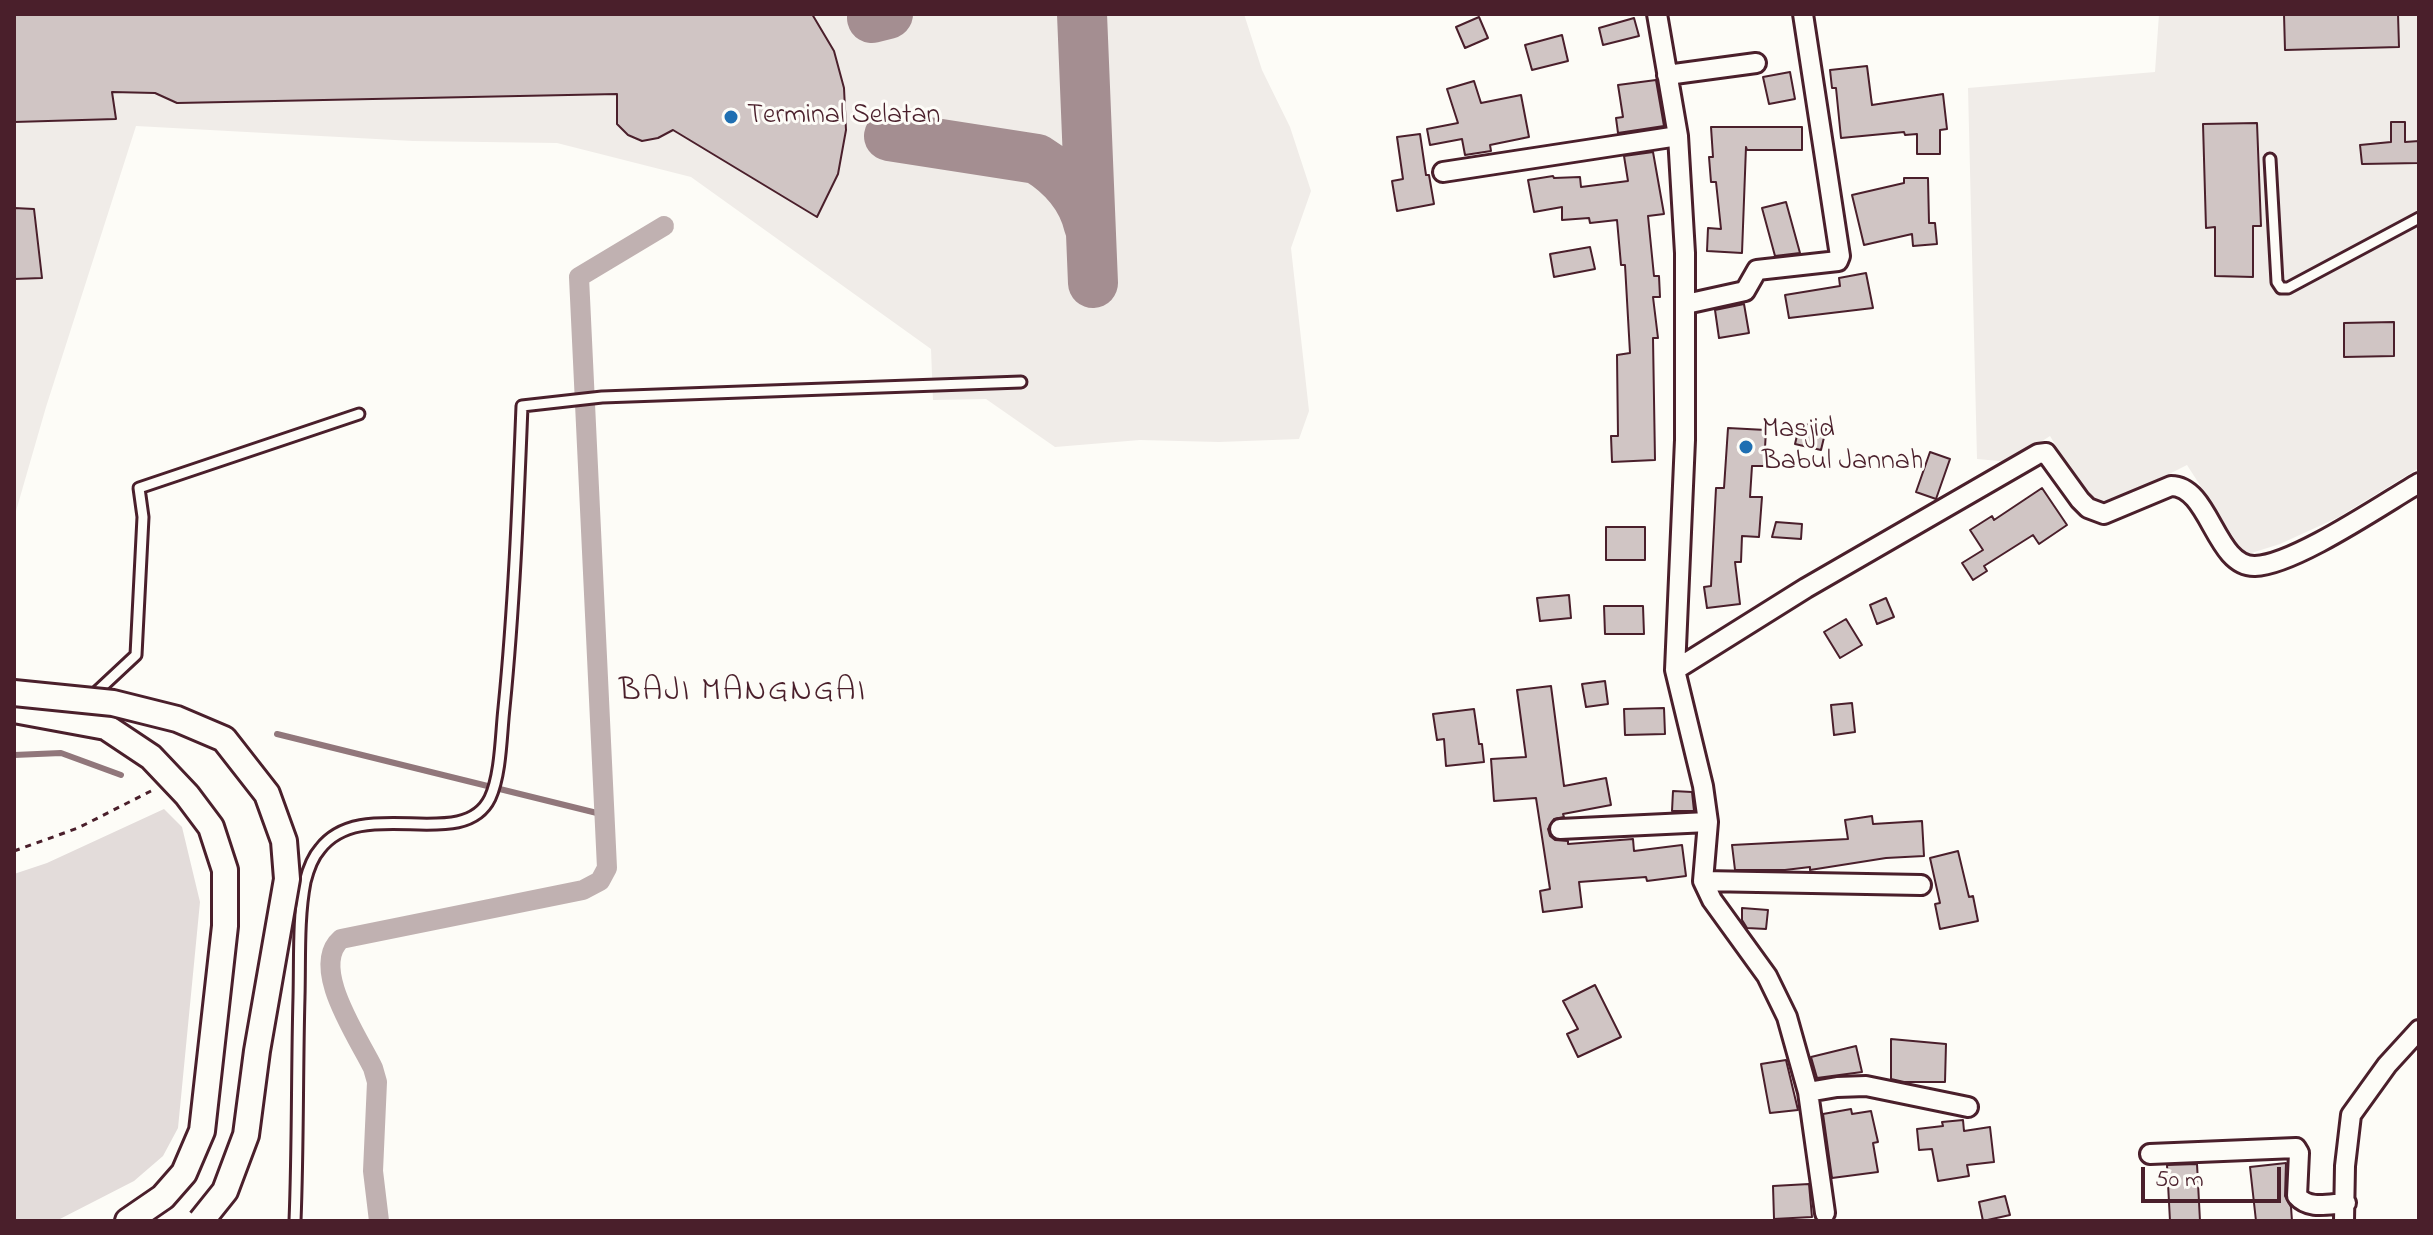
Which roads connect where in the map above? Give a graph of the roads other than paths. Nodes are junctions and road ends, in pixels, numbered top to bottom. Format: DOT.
graph roads {
  1 [pos="1657,14"];
  2 [pos="1803,14"];
  3 [pos="1756,63"];
  4 [pos="1667,75"];
  5 [pos="1678,136"];
  6 [pos="2270,159"];
  7 [pos="1443,172"];
  8 [pos="2419,218"];
  9 [pos="1686,304"];
  10 [pos="1021,382"];
  11 [pos="359,414"];
  12 [pos="2419,483"];
  13 [pos="1675,670"];
  14 [pos="14,693"];
  15 [pos="14,710"];
  16 [pos="67,719"];
  17 [pos="1708,822"];
  18 [pos="1560,829"];
  19 [pos="1703,881"];
  20 [pos="1921,885"];
  21 [pos="2419,1030"];
  22 [pos="1808,1092"];
  23 [pos="1968,1107"];
  24 [pos="2150,1154"];
  25 [pos="2345,1212"];
  26 [pos="1825,1213"];
  27 [pos="128,1221"];
  28 [pos="201,1221"];
  29 [pos="295,1221"];
  1 -- 4 [label="street"];
  2 -- 9 [label="street"];
  3 -- 4 [label="street"];
  4 -- 5 [label="street"];
  5 -- 7 [label="street"];
  5 -- 9 [label="street"];
  6 -- 8 [label="lane"];
  9 -- 13 [label="street"];
  10 -- 29 [label="lane"];
  11 -- 16 [label="lane"];
  12 -- 13 [label="street"];
  13 -- 17 [label="street"];
  14 -- 28 [label="street, bridge"];
  15 -- 16 [label="street"];
  16 -- 27 [label="street"];
  17 -- 18 [label="street"];
  17 -- 19 [label="street"];
  19 -- 20 [label="street"];
  19 -- 22 [label="street"];
  21 -- 25 [label="street"];
  22 -- 23 [label="street"];
  22 -- 26 [label="street"];
  24 -- 25 [label="street"];
}
